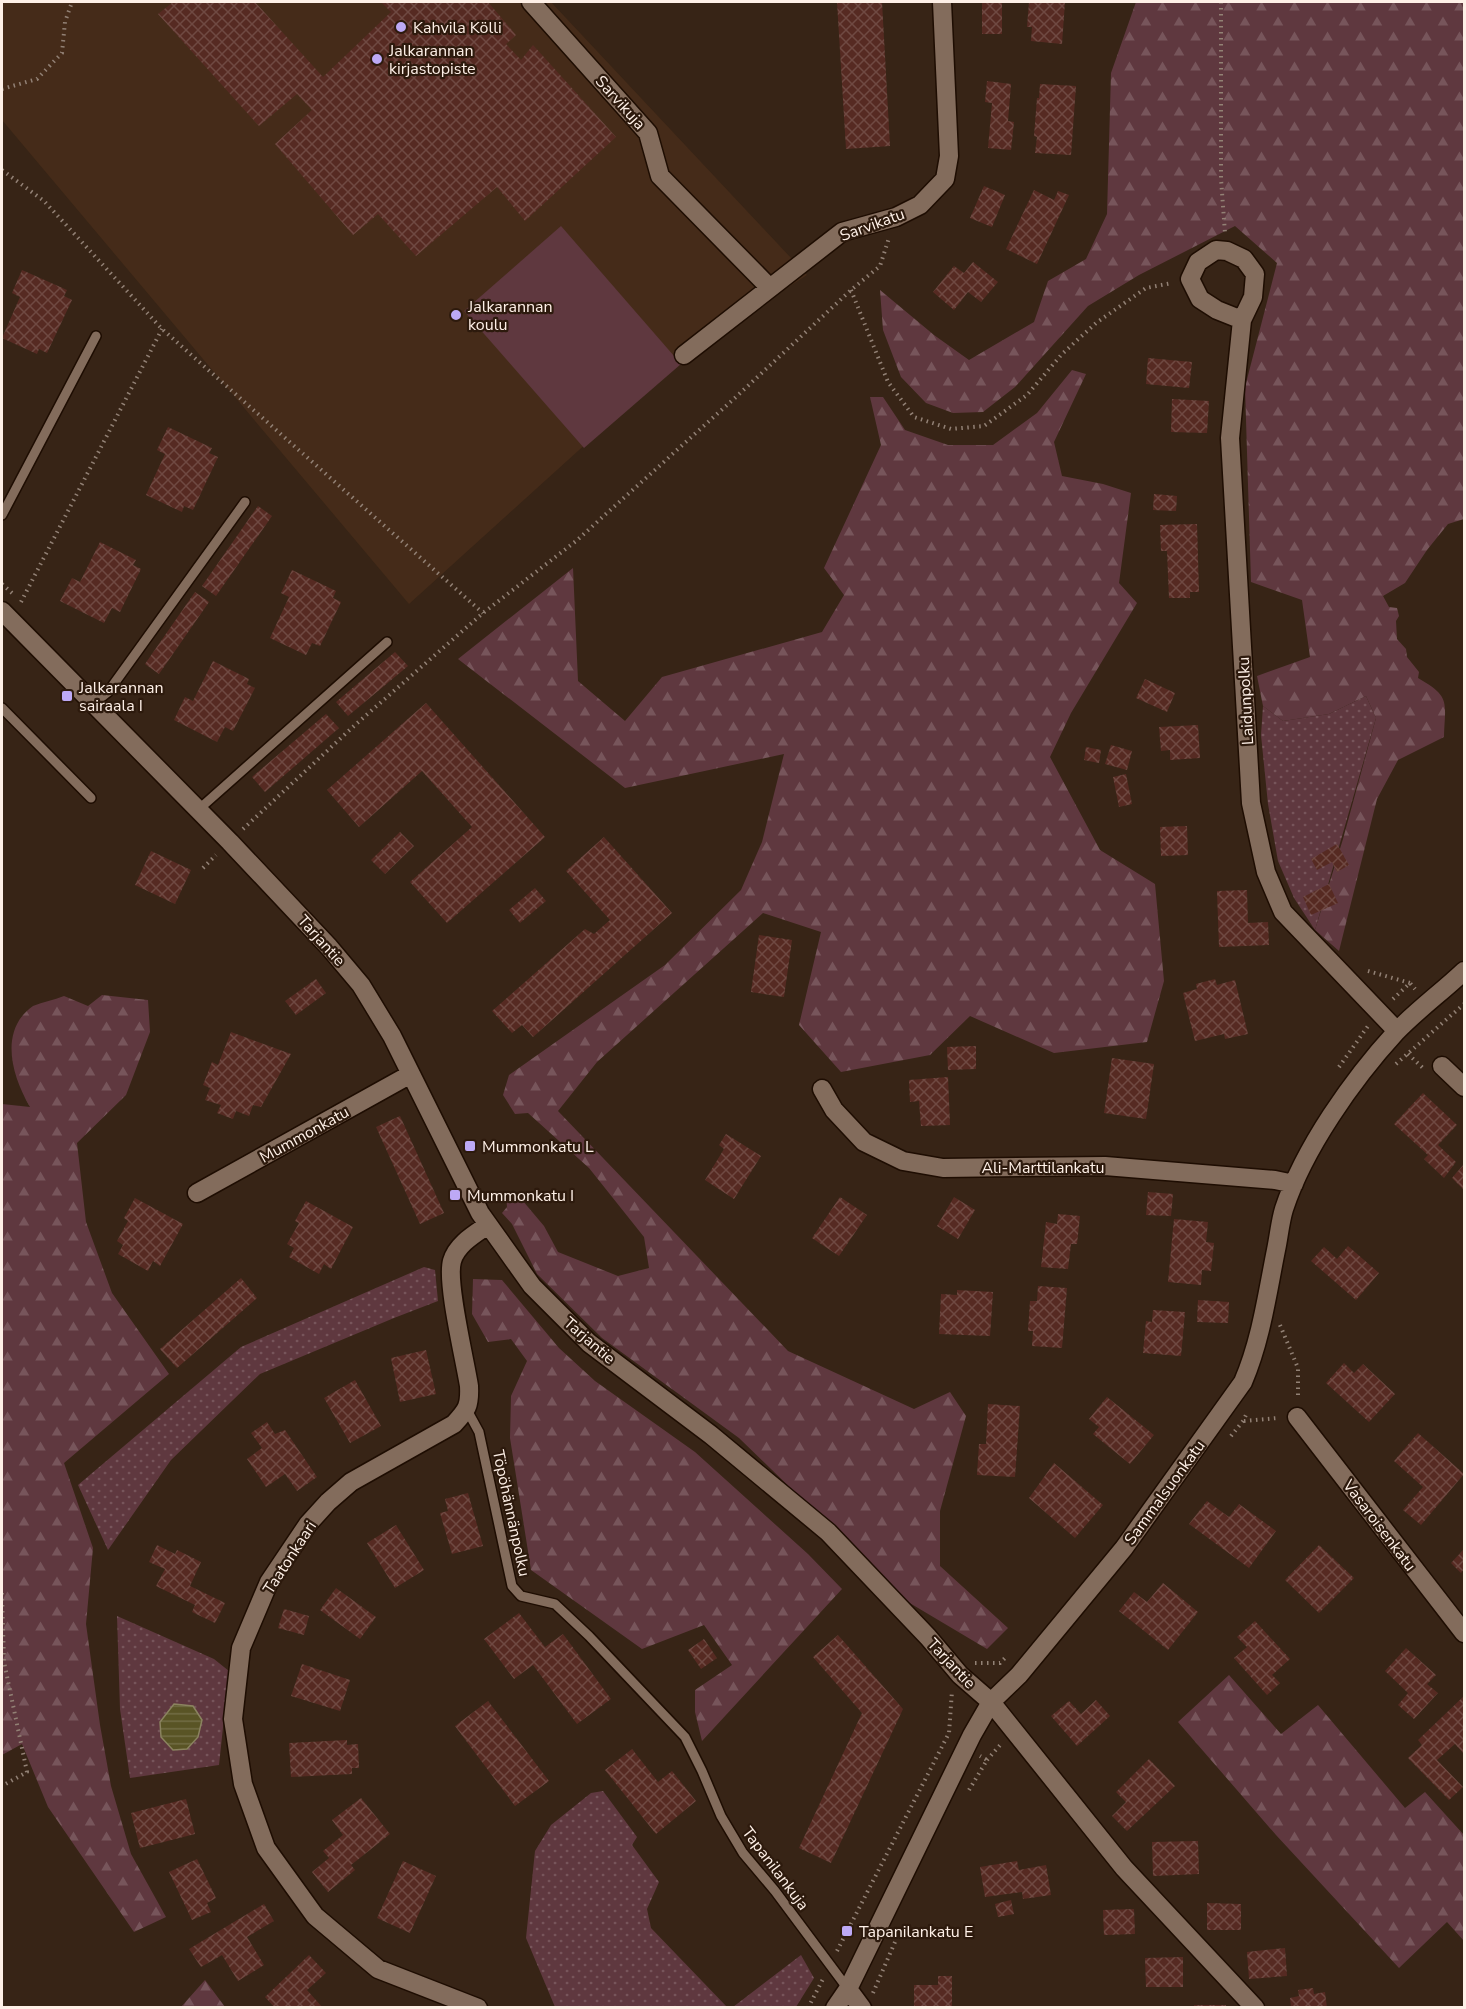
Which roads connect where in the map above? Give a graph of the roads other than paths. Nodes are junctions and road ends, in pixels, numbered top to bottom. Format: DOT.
graph roads {
  1 [pos="531,2"];
  2 [pos="942,2"];
  3 [pos="770,288"];
  4 [pos="1242,320"];
  5 [pos="96,336"];
  6 [pos="684,355"];
  7 [pos="245,502"];
  8 [pos="2,514"];
  9 [pos="2,611"];
  10 [pos="387,642"];
  11 [pos="93,704"];
  12 [pos="2,708"];
  13 [pos="91,798"];
  14 [pos="198,810"];
  15 [pos="1464,971"];
  16 [pos="1397,1031"];
  17 [pos="1442,1066"];
  18 [pos="411,1074"];
  19 [pos="1464,1087"];
  20 [pos="822,1089"];
  21 [pos="1294,1184"];
  22 [pos="197,1193"];
  23 [pos="488,1225"];
  24 [pos="467,1410"];
  25 [pos="1298,1417"];
  26 [pos="1464,1633"];
  27 [pos="650,1699"];
  28 [pos="991,1702"];
  29 [pos="848,1989"];
  30 [pos="478,2007"];
  31 [pos="836,2007"];
  32 [pos="862,2007"];
  33 [pos="1255,2007"];
  1 -- 3 [label="street, Sarvikuja"];
  2 -- 3 [label="street, Sarvikatu"];
  3 -- 6 [label="street, Sarvikatu"];
  4 -- 4 [label="street, Laidunpolku"];
  4 -- 16 [label="street, Laidunpolku"];
  5 -- 8 [label="lane"];
  7 -- 11 [label="lane"];
  9 -- 11 [label="street, Tarjantie"];
  10 -- 14 [label="lane"];
  11 -- 14 [label="street, Tarjantie"];
  12 -- 13 [label="lane"];
  14 -- 18 [label="street, Tarjantie"];
  15 -- 16 [label="street, Sammalsuonkatu"];
  16 -- 21 [label="street, Sammalsuonkatu"];
  17 -- 19 [label="street"];
  18 -- 22 [label="street, Mummonkatu"];
  18 -- 23 [label="street, Tarjantie"];
  20 -- 21 [label="street, Ali-Marttilankatu"];
  21 -- 28 [label="street, Sammalsuonkatu"];
  23 -- 24 [label="street"];
  23 -- 28 [label="street, Tarjantie"];
  24 -- 27 [label="lane, Töpöhännänpolku"];
  24 -- 30 [label="street, Taatonkaari"];
  25 -- 26 [label="street, Vasaroisenkatu"];
  27 -- 29 [label="lane, Tapanilankuja"];
  28 -- 29 [label="street, Sammalsuonkatu"];
  28 -- 33 [label="street, Tarjantie"];
  29 -- 31 [label="street, Sammalsuonkatu"];
  29 -- 32 [label="street"];
}
